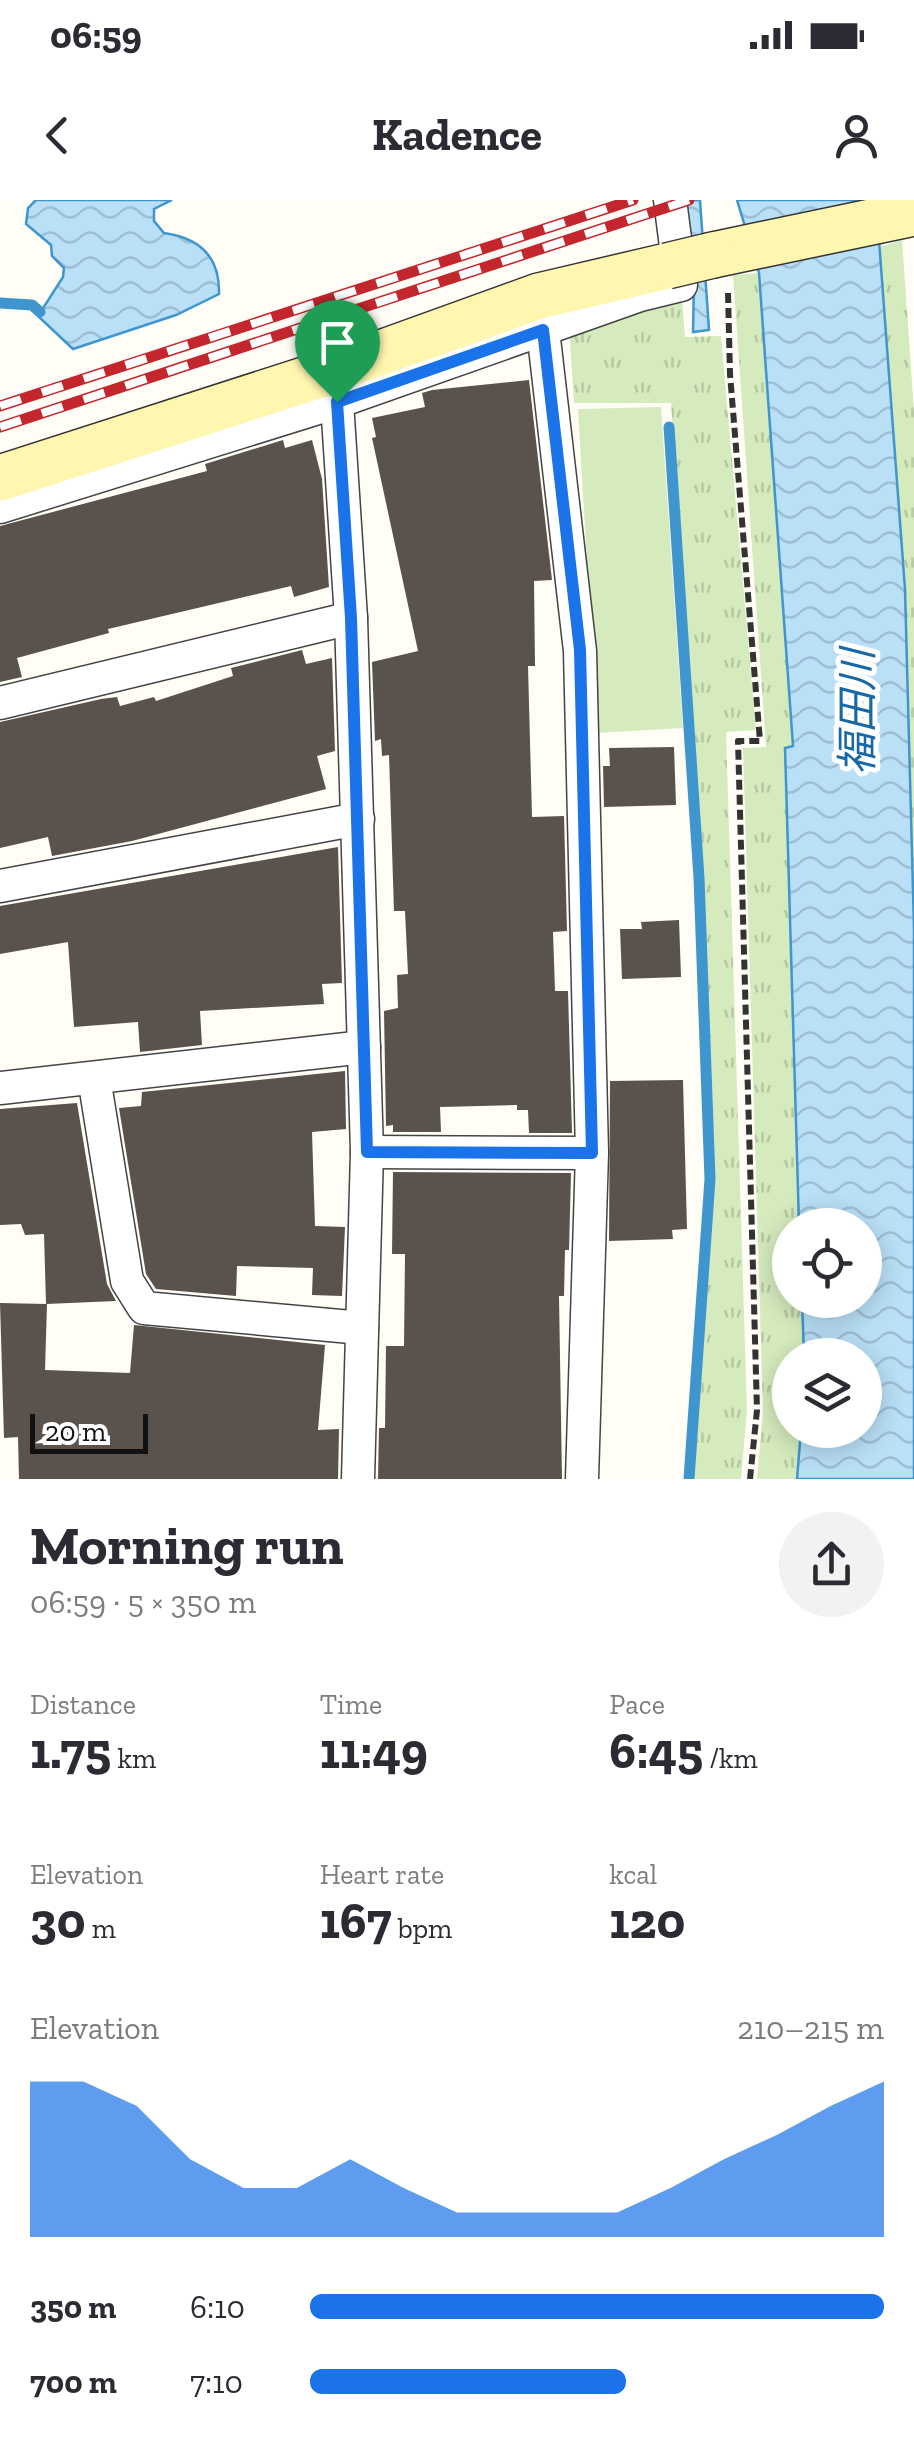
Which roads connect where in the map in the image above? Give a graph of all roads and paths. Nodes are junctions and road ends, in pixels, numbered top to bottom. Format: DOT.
graph roads {
  1 [pos="670,200"];
  2 [pos="914,214"];
  3 [pos="720,253"];
  4 [pos="543,330"];
  5 [pos="337,402"];
  6 [pos="0,478"];
  7 [pos="0,508"];
  8 [pos="351,618"];
  9 [pos="0,702"];
  10 [pos="358,819"];
  11 [pos="0,886"];
  12 [pos="364,1048"];
  13 [pos="94,1078"];
  14 [pos="0,1088"];
  15 [pos="367,1152"];
  16 [pos="592,1153"];
  17 [pos="362,1328"];
  18 [pos="358,1479"];
  19 [pos="582,1479"];
  20 [pos="750,1479"];
  1 -- 4 [label="street"];
  2 -- 3 [label="street"];
  3 -- 6 [label="street, bridge"];
  3 -- 20 [label="path"];
  4 -- 5 [label="street"];
  4 -- 16 [label="street"];
  5 -- 7 [label="street"];
  5 -- 8 [label="street"];
  8 -- 9 [label="street"];
  8 -- 10 [label="street"];
  10 -- 11 [label="street"];
  10 -- 12 [label="street"];
  12 -- 13 [label="street"];
  12 -- 15 [label="street"];
  13 -- 14 [label="street"];
  13 -- 17 [label="street"];
  15 -- 16 [label="street"];
  15 -- 17 [label="street"];
  16 -- 19 [label="street"];
  17 -- 18 [label="street"];
}
